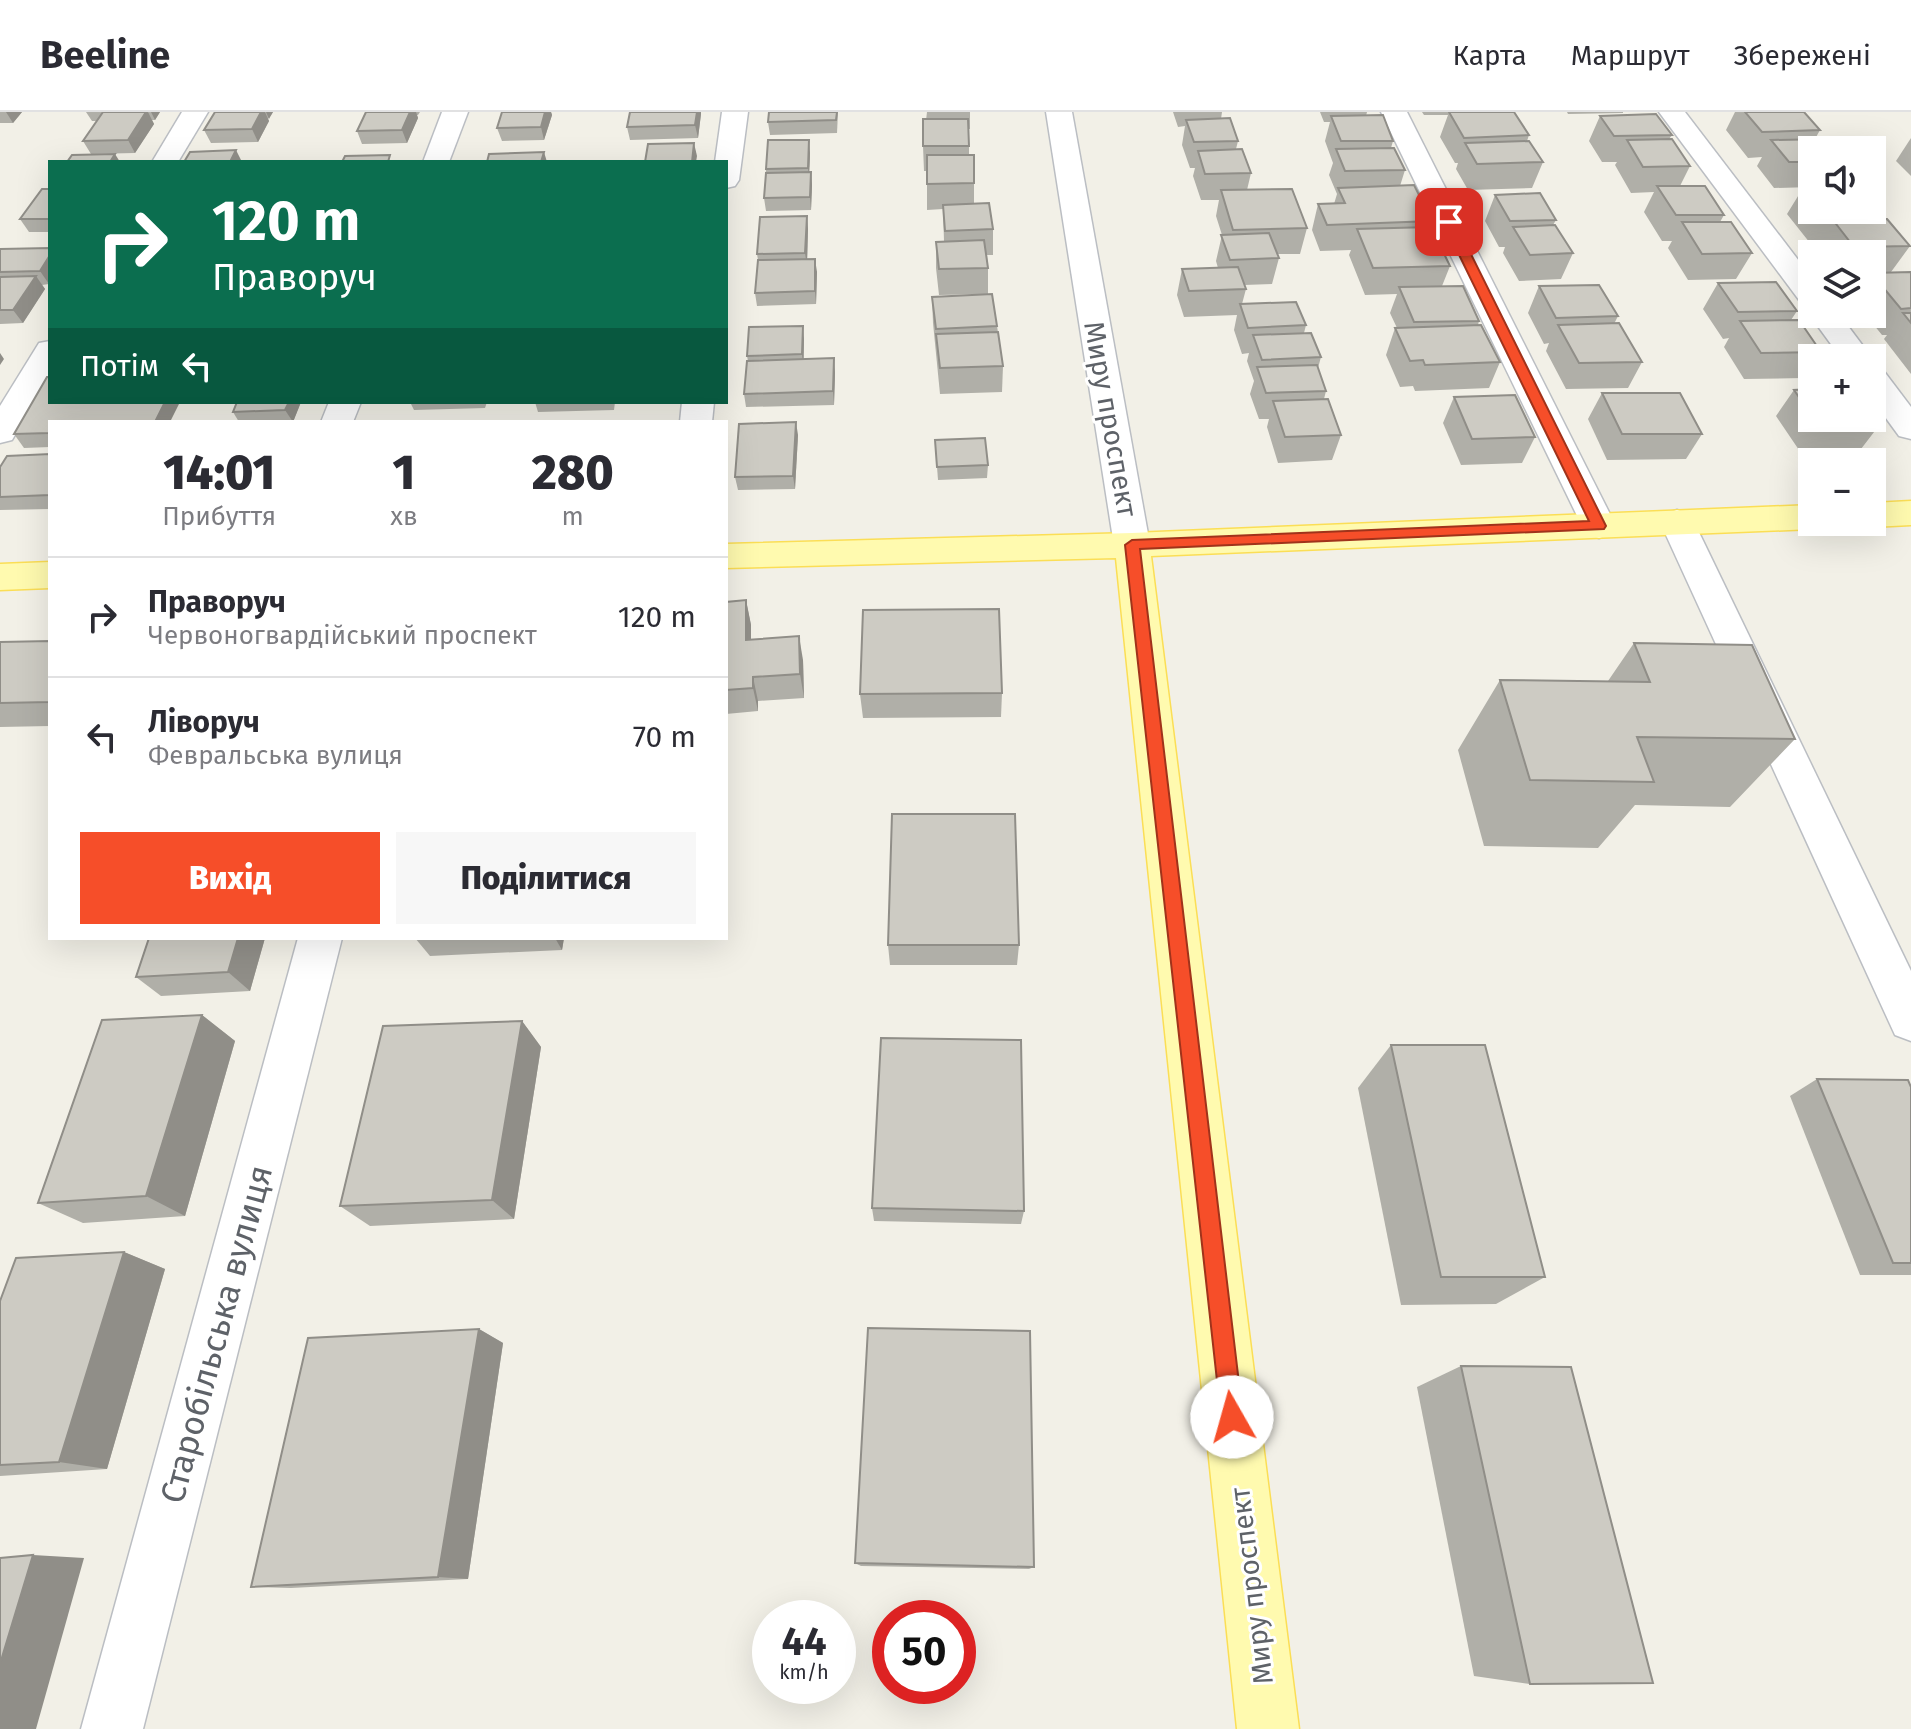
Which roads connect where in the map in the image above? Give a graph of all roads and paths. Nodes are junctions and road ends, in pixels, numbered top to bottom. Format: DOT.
graph roads {
  1 [pos="195,112"];
  2 [pos="455,112"];
  3 [pos="735,112"];
  4 [pos="1059,112"];
  5 [pos="1394,112"];
  6 [pos="1672,112"];
  7 [pos="166,160"];
  8 [pos="437,160"];
  9 [pos="728,165"];
  10 [pos="1798,279"];
  11 [pos="48,353"];
  12 [pos="1886,396"];
  13 [pos="1911,429"];
  14 [pos="0,433"];
  15 [pos="1911,513"];
  16 [pos="1886,514"];
  17 [pos="1798,518"];
  18 [pos="1677,522"];
  19 [pos="1599,526"];
  20 [pos="1132,545"];
  21 [pos="728,556"];
  22 [pos="48,575"];
  23 [pos="0,577"];
  24 [pos="319,940"];
  25 [pos="1895,951"];
  26 [pos="1911,1020"];
  27 [pos="112,1729"];
  28 [pos="1268,1729"];
  1 -- 7 [label="street"];
  2 -- 8 [label="street"];
  3 -- 9 [label="street"];
  4 -- 20 [label="street, Миру проспект"];
  5 -- 19 [label="street"];
  6 -- 10 [label="street"];
  11 -- 14 [label="street"];
  12 -- 13 [label="street"];
  15 -- 16 [label="main road"];
  17 -- 18 [label="main road"];
  18 -- 19 [label="main road"];
  18 -- 25 [label="street"];
  19 -- 20 [label="main road"];
  20 -- 21 [label="main road"];
  20 -- 28 [label="main road, Миру проспект"];
  22 -- 23 [label="main road"];
  24 -- 27 [label="street, Старобільська вулиця"];
  25 -- 26 [label="street"];
}
